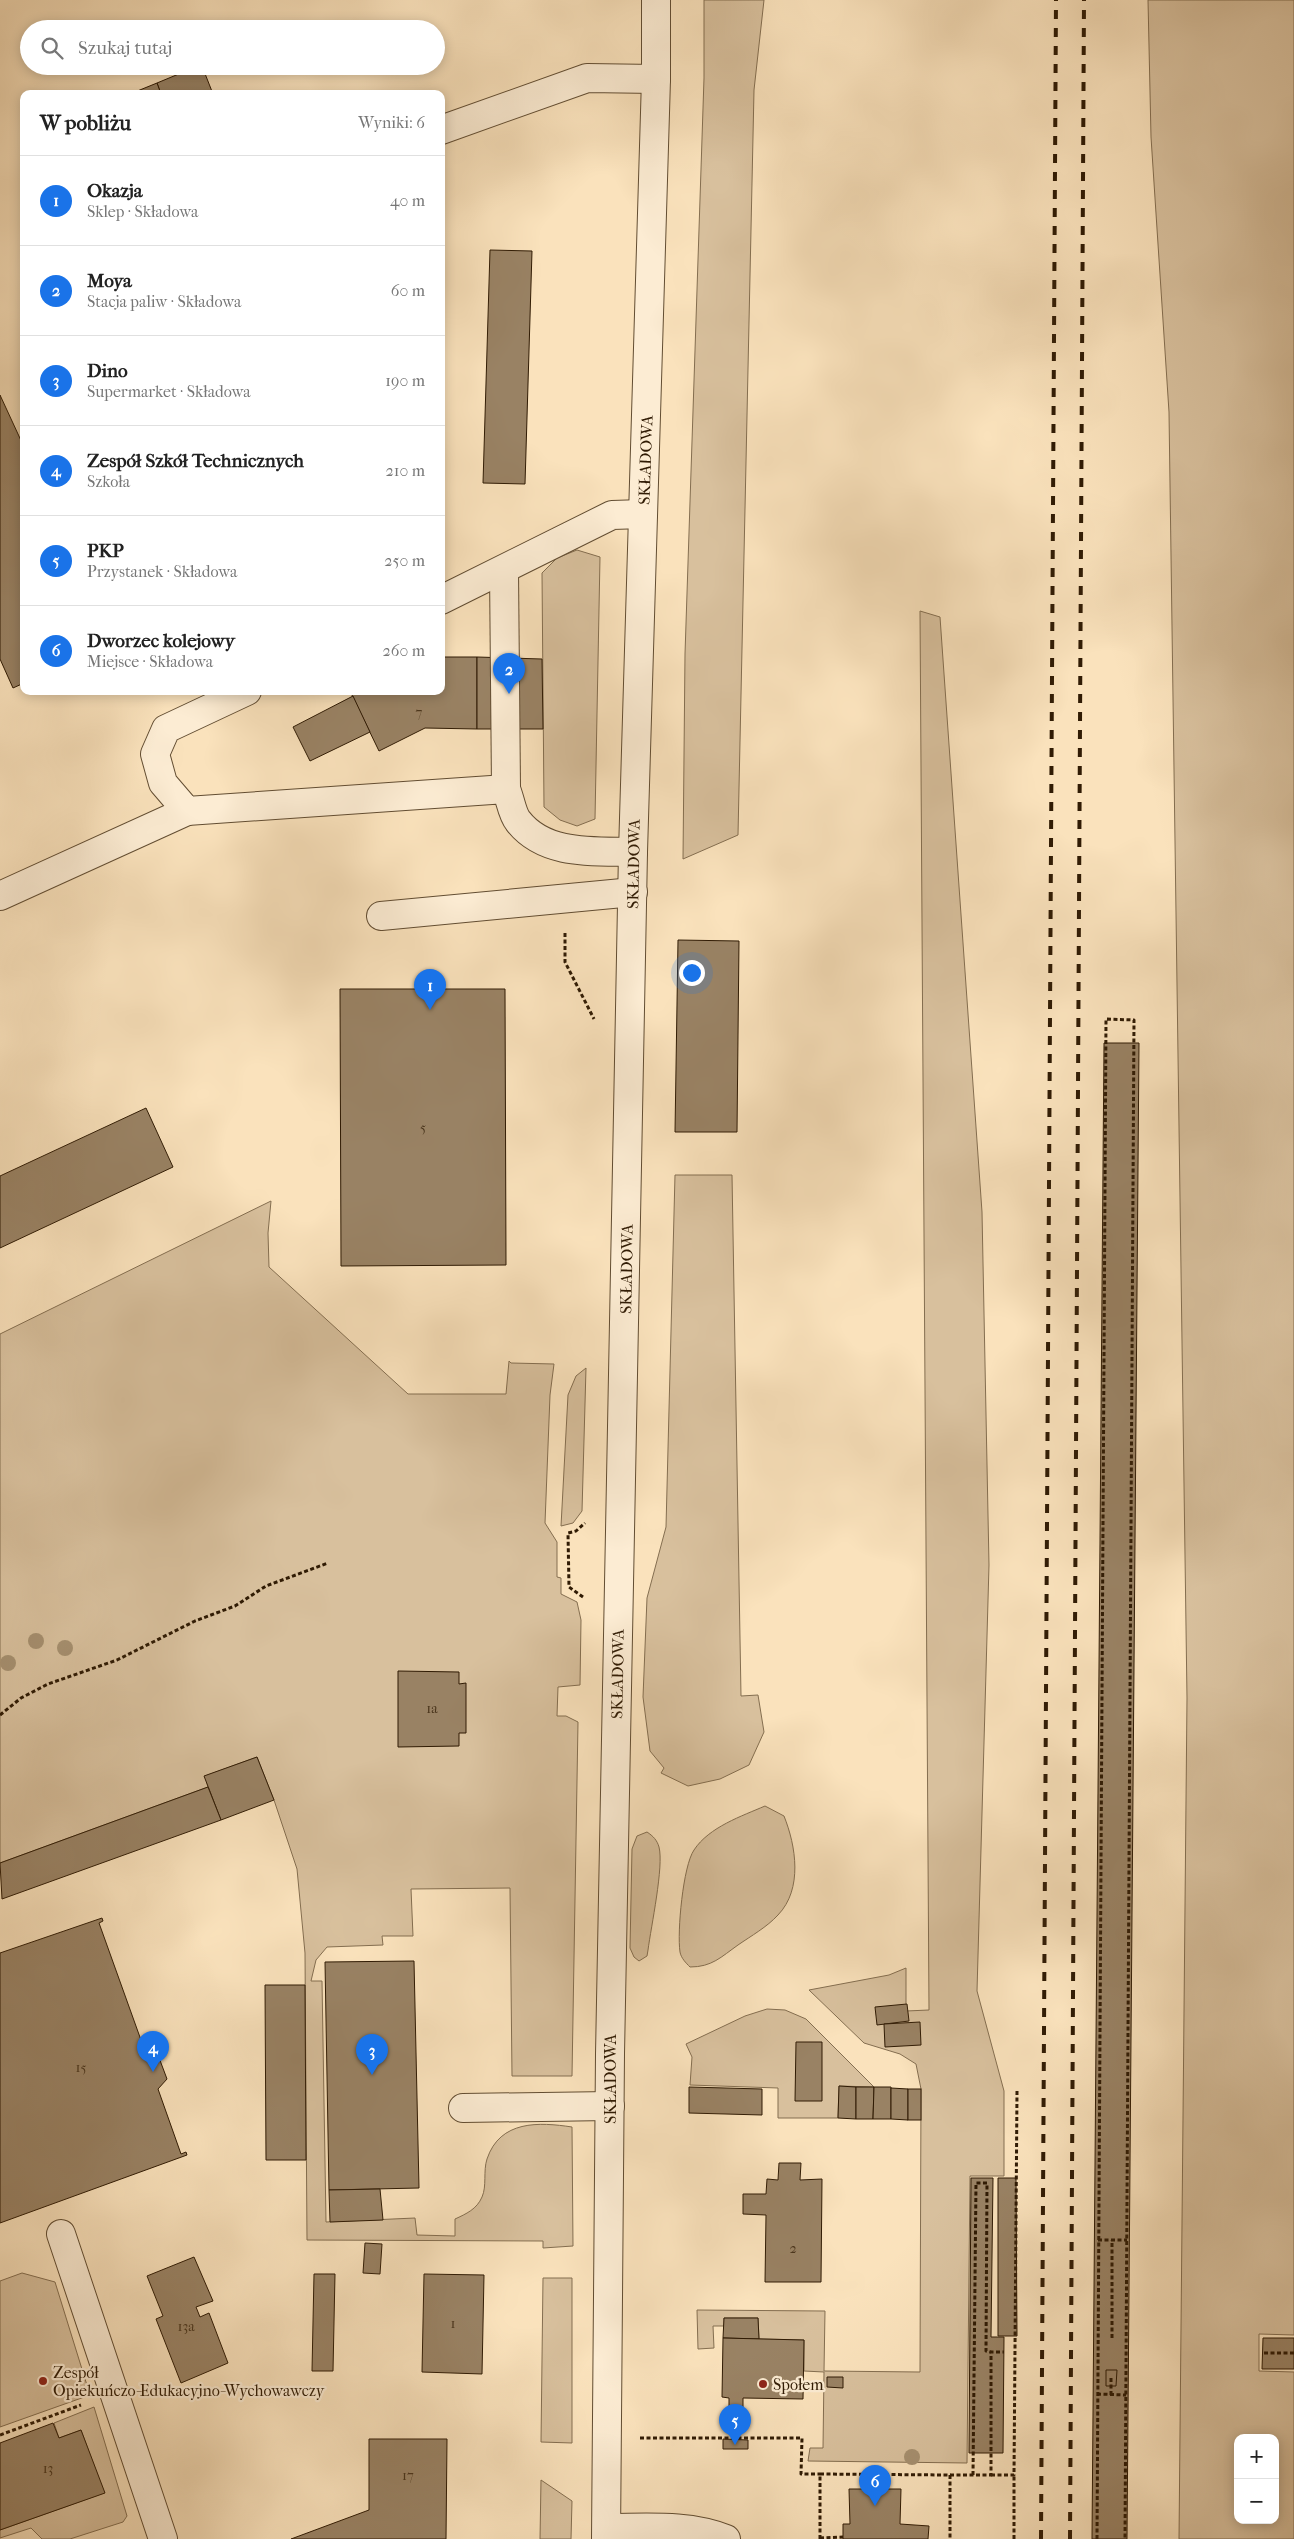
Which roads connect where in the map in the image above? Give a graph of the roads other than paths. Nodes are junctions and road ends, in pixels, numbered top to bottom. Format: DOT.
graph roads {
  1 [pos="656,0"];
  2 [pos="656,79"];
  3 [pos="445,129"];
  4 [pos="643,514"];
  5 [pos="504,570"];
  6 [pos="445,598"];
  7 [pos="238,695"];
  8 [pos="506,789"];
  9 [pos="187,811"];
  10 [pos="633,852"];
  11 [pos="633,892"];
  12 [pos="0,896"];
  13 [pos="381,916"];
  14 [pos="610,2106"];
  15 [pos="463,2108"];
  16 [pos="61,2234"];
  17 [pos="606,2534"];
  18 [pos="163,2539"];
  19 [pos="726,2539"];
  1 -- 2 [label="street, SKŁADOWA"];
  2 -- 3 [label="street"];
  2 -- 4 [label="street, SKŁADOWA"];
  4 -- 5 [label="street"];
  4 -- 10 [label="street, SKŁADOWA"];
  5 -- 6 [label="street"];
  5 -- 8 [label="street"];
  7 -- 9 [label="street"];
  8 -- 9 [label="street"];
  8 -- 10 [label="street"];
  9 -- 12 [label="street"];
  10 -- 11 [label="street, SKŁADOWA"];
  11 -- 13 [label="street"];
  11 -- 14 [label="street, SKŁADOWA"];
  14 -- 15 [label="street"];
  14 -- 17 [label="street, SKŁADOWA"];
  16 -- 18 [label="street"];
  17 -- 19 [label="street"];
}
